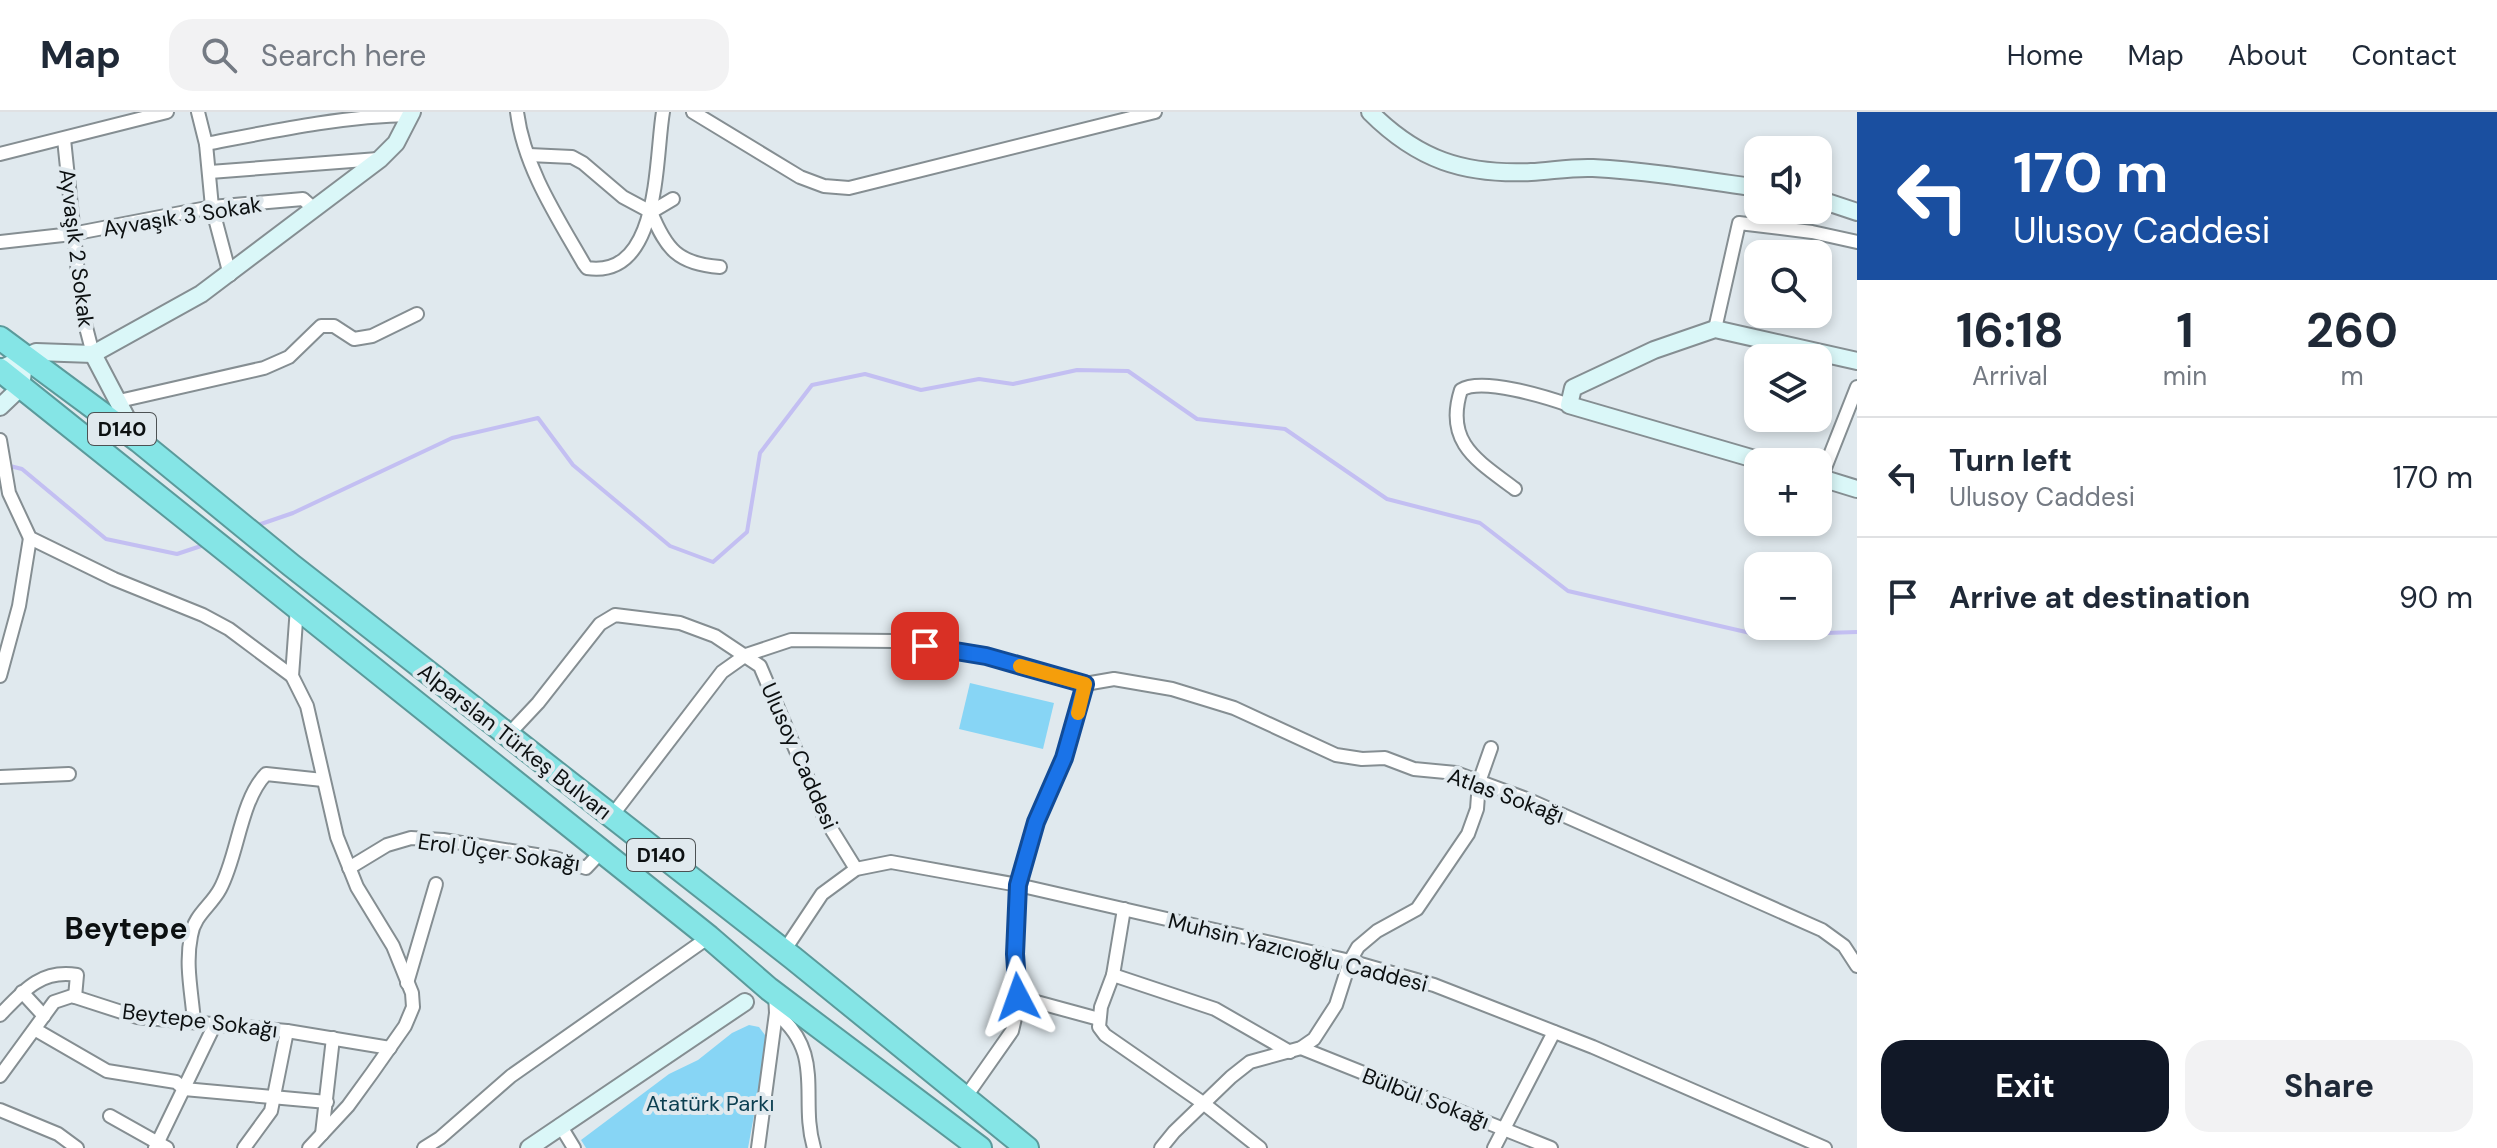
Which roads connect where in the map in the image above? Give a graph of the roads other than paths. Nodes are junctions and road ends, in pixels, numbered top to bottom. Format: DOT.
graph roads {
  1 [pos="167,112"];
  2 [pos="198,112"];
  3 [pos="517,112"];
  4 [pos="663,112"];
  5 [pos="693,112"];
  6 [pos="1155,112"];
  7 [pos="1370,112"];
  8 [pos="412,114"];
  9 [pos="1105,118"];
  10 [pos="64,139"];
  11 [pos="206,144"];
  12 [pos="0,154"];
  13 [pos="529,155"];
  14 [pos="380,159"];
  15 [pos="210,172"];
  16 [pos="1744,186"];
  17 [pos="673,199"];
  18 [pos="1832,204"];
  19 [pos="212,207"];
  20 [pos="313,208"];
  21 [pos="651,212"];
  22 [pos="1857,212"];
  23 [pos="72,234"];
  24 [pos="0,242"];
  25 [pos="1857,242"];
  26 [pos="720,267"];
  27 [pos="230,275"];
  28 [pos="417,314"];
  29 [pos="1715,329"];
  30 [pos="0,338"];
  31 [pos="93,354"];
  32 [pos="25,357"];
  33 [pos="1857,361"];
  34 [pos="0,370"];
  35 [pos="21,387"];
  36 [pos="1857,387"];
  37 [pos="119,401"];
  38 [pos="1569,405"];
  39 [pos="0,407"];
  40 [pos="1843,423"];
  41 [pos="1857,426"];
  42 [pos="0,440"];
  43 [pos="139,441"];
  44 [pos="1832,449"];
  45 [pos="1744,456"];
  46 [pos="1832,482"];
  47 [pos="1515,489"];
  48 [pos="1857,489"];
  49 [pos="30,538"];
  50 [pos="297,606"];
  51 [pos="746,655"];
  52 [pos="0,676"];
  53 [pos="292,676"];
  54 [pos="1085,684"];
  55 [pos="508,735"];
  56 [pos="1491,748"];
  57 [pos="69,774"];
  58 [pos="0,777"];
  59 [pos="323,780"];
  60 [pos="1479,782"];
  61 [pos="611,817"];
  62 [pos="602,851"];
  63 [pos="349,868"];
  64 [pos="856,869"];
  65 [pos="436,884"];
  66 [pos="1018,885"];
  67 [pos="1124,909"];
  68 [pos="709,937"];
  69 [pos="791,956"];
  70 [pos="1350,961"];
  71 [pos="1857,966"];
  72 [pos="1113,975"];
  73 [pos="407,983"];
  74 [pos="22,992"];
  75 [pos="75,997"];
  76 [pos="771,997"];
  77 [pos="1018,997"];
  78 [pos="0,1015"];
  79 [pos="44,1016"];
  80 [pos="1099,1019"];
  81 [pos="194,1022"];
  82 [pos="215,1024"];
  83 [pos="36,1030"];
  84 [pos="287,1031"];
  85 [pos="1554,1032"];
  86 [pos="333,1038"];
  87 [pos="390,1048"];
  88 [pos="1296,1050"];
  89 [pos="0,1076"];
  90 [pos="184,1089"];
  91 [pos="276,1097"];
  92 [pos="965,1098"];
  93 [pos="327,1102"];
  94 [pos="1203,1103"];
  95 [pos="0,1110"];
  96 [pos="110,1116"];
  97 [pos="560,1125"];
  98 [pos="1503,1128"];
  99 [pos="322,1135"];
  100 [pos="160,1146"];
  101 [pos="77,1148"];
  102 [pos="244,1148"];
  103 [pos="309,1148"];
  104 [pos="424,1148"];
  105 [pos="529,1148"];
  106 [pos="574,1148"];
  107 [pos="758,1148"];
  108 [pos="814,1148"];
  109 [pos="980,1148"];
  110 [pos="1027,1148"];
  111 [pos="1161,1148"];
  112 [pos="1260,1148"];
  113 [pos="1494,1148"];
  114 [pos="1551,1148"];
  115 [pos="1825,1148"];
  1 -- 10 [label="street"];
  2 -- 11 [label="street"];
  3 -- 13 [label="street"];
  4 -- 21 [label="street"];
  5 -- 9 [label="street"];
  6 -- 9 [label="street"];
  7 -- 16 [label="street"];
  8 -- 11 [label="street"];
  8 -- 14 [label="street"];
  10 -- 12 [label="street"];
  10 -- 23 [label="street, Ayvaşık 2 Sokak"];
  11 -- 15 [label="street"];
  13 -- 21 [label="street"];
  13 -- 21 [label="street"];
  14 -- 15 [label="street"];
  14 -- 20 [label="street"];
  15 -- 19 [label="street"];
  17 -- 21 [label="street"];
  18 -- 22 [label="street"];
  19 -- 20 [label="street, Ayvaşık 3 Sokak"];
  19 -- 23 [label="street, Ayvaşık 3 Sokak"];
  19 -- 27 [label="street"];
  20 -- 27 [label="street"];
  21 -- 26 [label="street"];
  23 -- 24 [label="street, Ayvaşık 3 Sokak"];
  23 -- 31 [label="street, Ayvaşık 2 Sokak"];
  25 -- 29 [label="street"];
  27 -- 31 [label="street"];
  28 -- 37 [label="street"];
  29 -- 33 [label="street"];
  29 -- 38 [label="street"];
  30 -- 32 [label="highway, Alparslan Türkeş Bulvarı / D140"];
  31 -- 32 [label="street"];
  31 -- 37 [label="street, Ayvaşık 2 Sokak"];
  32 -- 34 [label="street"];
  32 -- 35 [label="street"];
  32 -- 43 [label="highway, Alparslan Türkeş Bulvarı / D140"];
  34 -- 35 [label="highway, Alparslan Türkeş Bulvarı / D140"];
  35 -- 39 [label="street"];
  35 -- 50 [label="highway, Alparslan Türkeş Bulvarı / D140"];
  36 -- 40 [label="street"];
  37 -- 43 [label="street, Ayvaşık 2 Sokak"];
  38 -- 45 [label="street"];
  38 -- 47 [label="street"];
  40 -- 41 [label="street"];
  40 -- 44 [label="street"];
  42 -- 49 [label="street"];
  43 -- 55 [label="highway, Alparslan Türkeş Bulvarı / D140"];
  46 -- 48 [label="street"];
  49 -- 52 [label="street"];
  49 -- 53 [label="street"];
  50 -- 53 [label="street"];
  50 -- 62 [label="highway, Alparslan Türkeş Bulvarı / D140"];
  51 -- 54 [label="street, Ulusoy Caddesi"];
  51 -- 55 [label="street"];
  51 -- 61 [label="street"];
  51 -- 64 [label="street, Ulusoy Caddesi"];
  53 -- 59 [label="street"];
  54 -- 60 [label="street, Atlas Sokağı"];
  54 -- 66 [label="street"];
  55 -- 61 [label="highway, Alparslan Türkeş Bulvarı / D140"];
  56 -- 60 [label="street"];
  57 -- 58 [label="street"];
  59 -- 63 [label="street"];
  59 -- 81 [label="street"];
  60 -- 70 [label="street"];
  60 -- 71 [label="street, Atlas Sokağı"];
  61 -- 69 [label="highway, Alparslan Türkeş Bulvarı / D140"];
  62 -- 63 [label="street, Erol Üçer Sokağı"];
  62 -- 68 [label="highway, Alparslan Türkeş Bulvarı / D140"];
  63 -- 73 [label="street"];
  64 -- 66 [label="street, Muhsin Yazıcıoğlu Caddesi"];
  64 -- 69 [label="street, Muhsin Yazıcıoğlu Caddesi"];
  65 -- 73 [label="street"];
  66 -- 67 [label="street, Muhsin Yazıcıoğlu Caddesi"];
  66 -- 77 [label="street"];
  67 -- 70 [label="street, Muhsin Yazıcıoğlu Caddesi"];
  67 -- 72 [label="street"];
  68 -- 76 [label="highway, Alparslan Türkeş Bulvarı / D140"];
  68 -- 104 [label="street"];
  69 -- 76 [label="highway"];
  69 -- 76 [label="highway"];
  69 -- 92 [label="highway, Alparslan Türkeş Bulvarı / D140"];
  70 -- 85 [label="street, Muhsin Yazıcıoğlu Caddesi"];
  70 -- 88 [label="street"];
  72 -- 80 [label="street"];
  72 -- 88 [label="street, Bülbül Sokağı"];
  73 -- 87 [label="street"];
  74 -- 75 [label="street"];
  74 -- 78 [label="street"];
  74 -- 79 [label="street"];
  75 -- 79 [label="street"];
  75 -- 81 [label="street, Beytepe Sokağı"];
  76 -- 97 [label="street"];
  76 -- 107 [label="street"];
  76 -- 108 [label="street"];
  76 -- 109 [label="highway, Alparslan Türkeş Bulvarı / D140"];
  77 -- 80 [label="street"];
  77 -- 92 [label="street"];
  79 -- 83 [label="street"];
  80 -- 94 [label="street"];
  81 -- 82 [label="street, Beytepe Sokağı"];
  82 -- 84 [label="street, Beytepe Sokağı"];
  82 -- 90 [label="street"];
  83 -- 89 [label="street"];
  83 -- 90 [label="street"];
  84 -- 86 [label="street, Beytepe Sokağı"];
  84 -- 91 [label="street"];
  85 -- 98 [label="street"];
  85 -- 115 [label="street, Muhsin Yazıcıoğlu Caddesi"];
  86 -- 87 [label="street, Beytepe Sokağı"];
  86 -- 93 [label="street"];
  87 -- 99 [label="street"];
  88 -- 94 [label="street"];
  88 -- 98 [label="street, Bülbül Sokağı"];
  90 -- 91 [label="street"];
  90 -- 100 [label="street"];
  91 -- 93 [label="street"];
  91 -- 102 [label="street"];
  92 -- 110 [label="highway, Alparslan Türkeş Bulvarı / D140"];
  93 -- 99 [label="street"];
  94 -- 111 [label="street"];
  94 -- 112 [label="street"];
  95 -- 101 [label="street"];
  96 -- 100 [label="street"];
  97 -- 105 [label="street"];
  97 -- 106 [label="street"];
  98 -- 113 [label="street"];
  98 -- 114 [label="street, Bülbül Sokağı"];
  99 -- 103 [label="street"];
}
